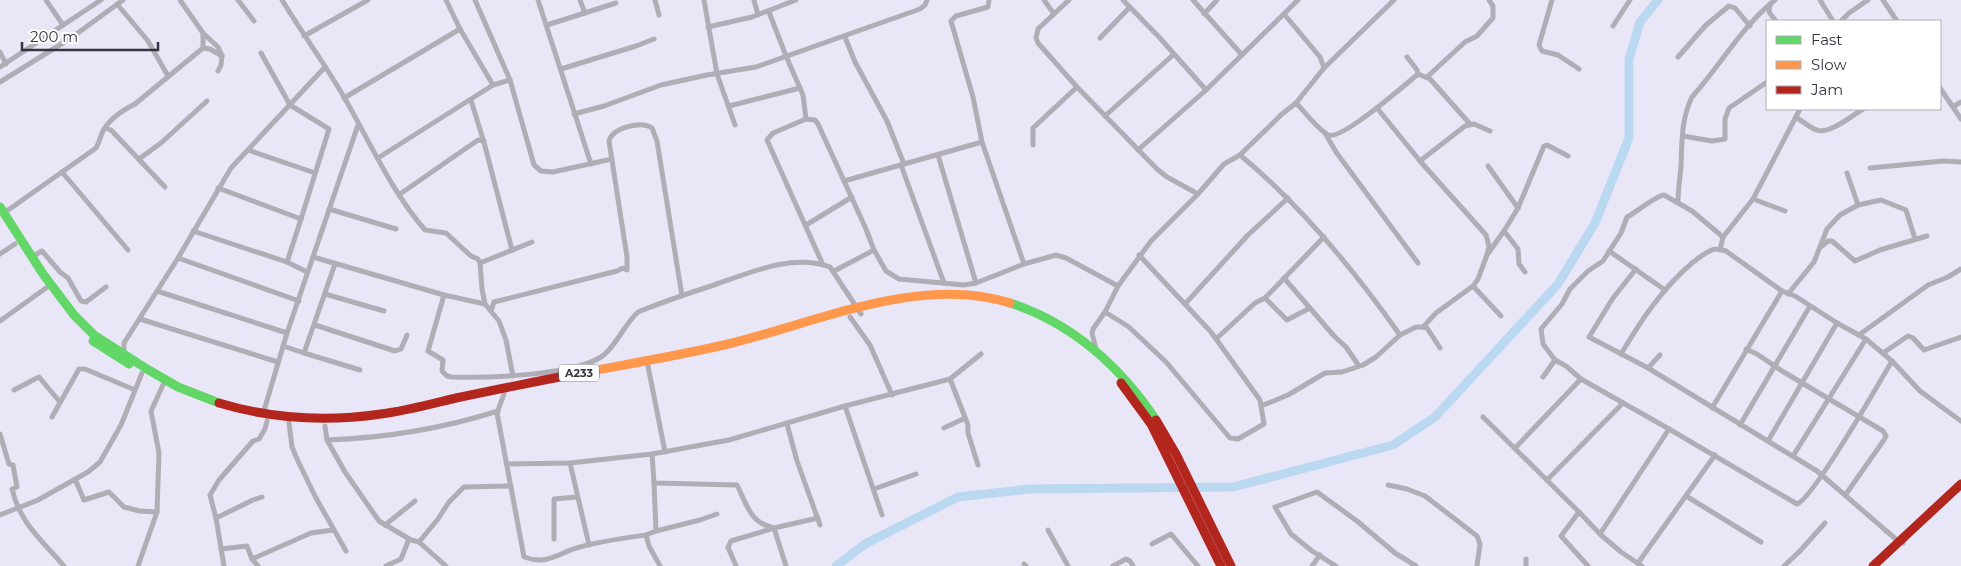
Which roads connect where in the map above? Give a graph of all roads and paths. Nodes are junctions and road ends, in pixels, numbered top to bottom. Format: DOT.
graph roads {
  1 [pos="46,0"];
  2 [pos="101,0"];
  3 [pos="123,0"];
  4 [pos="180,0"];
  5 [pos="238,0"];
  6 [pos="282,0"];
  7 [pos="368,0"];
  8 [pos="446,0"];
  9 [pos="475,0"];
  10 [pos="538,0"];
  11 [pos="580,0"];
  12 [pos="656,0"];
  13 [pos="704,0"];
  14 [pos="754,0"];
  15 [pos="796,0"];
  16 [pos="927,0"];
  17 [pos="989,0"];
  18 [pos="1044,0"];
  19 [pos="1069,0"];
  20 [pos="1123,0"];
  21 [pos="1193,0"];
  22 [pos="1217,0"];
  23 [pos="1298,0"];
  24 [pos="1394,0"];
  25 [pos="1488,0"];
  26 [pos="1552,0"];
  27 [pos="1630,0"];
  28 [pos="1820,0"];
  29 [pos="1868,0"];
  30 [pos="1883,0"];
  31 [pos="1773,2"];
  32 [pos="616,3"];
  33 [pos="117,4"];
  34 [pos="1129,8"];
  35 [pos="1763,11"];
  36 [pos="585,12"];
  37 [pos="769,12"];
  38 [pos="1769,12"];
  39 [pos="1054,14"];
  40 [pos="1204,14"];
  41 [pos="1284,14"];
  42 [pos="659,15"];
  43 [pos="758,15"];
  44 [pos="1775,20"];
  45 [pos="1832,20"];
  46 [pos="1842,20"];
  47 [pos="1896,20"];
  48 [pos="254,21"];
  49 [pos="63,25"];
  50 [pos="547,25"];
  51 [pos="1613,26"];
  52 [pos="1750,26"];
  53 [pos="708,28"];
  54 [pos="460,29"];
  55 [pos="203,33"];
  56 [pos="304,36"];
  57 [pos="845,37"];
  58 [pos="1100,38"];
  59 [pos="654,39"];
  60 [pos="203,48"];
  61 [pos="0,52"];
  62 [pos="261,53"];
  63 [pos="1173,55"];
  64 [pos="1242,55"];
  65 [pos="222,56"];
  66 [pos="786,56"];
  67 [pos="1407,57"];
  68 [pos="1678,57"];
  69 [pos="6,64"];
  70 [pos="0,67"];
  71 [pos="325,67"];
  72 [pos="1324,68"];
  73 [pos="561,69"];
  74 [pos="1579,69"];
  75 [pos="218,71"];
  76 [pos="717,74"];
  77 [pos="1418,74"];
  78 [pos="168,76"];
  79 [pos="1427,77"];
  80 [pos="510,80"];
  81 [pos="0,82"];
  82 [pos="1766,83"];
  83 [pos="494,85"];
  84 [pos="1077,87"];
  85 [pos="800,88"];
  86 [pos="1941,89"];
  87 [pos="1206,90"];
  88 [pos="344,98"];
  89 [pos="472,100"];
  90 [pos="207,101"];
  91 [pos="1961,102"];
  92 [pos="1296,103"];
  93 [pos="290,105"];
  94 [pos="729,106"];
  95 [pos="1954,106"];
  96 [pos="1377,108"];
  97 [pos="1800,110"];
  98 [pos="1861,110"];
  99 [pos="574,114"];
  100 [pos="1105,116"];
  101 [pos="1797,118"];
  102 [pos="806,119"];
  103 [pos="1961,119"];
  104 [pos="1470,124"];
  105 [pos="358,125"];
  106 [pos="734,125"];
  107 [pos="105,128"];
  108 [pos="1490,131"];
  109 [pos="1325,133"];
  110 [pos="1683,136"];
  111 [pos="484,141"];
  112 [pos="982,142"];
  113 [pos="1033,145"];
  114 [pos="248,150"];
  115 [pos="1138,150"];
  116 [pos="938,155"];
  117 [pos="1240,155"];
  118 [pos="1568,156"];
  119 [pos="378,158"];
  120 [pos="139,159"];
  121 [pos="612,159"];
  122 [pos="1420,161"];
  123 [pos="1961,162"];
  124 [pos="591,164"];
  125 [pos="902,164"];
  126 [pos="1488,166"];
  127 [pos="1870,168"];
  128 [pos="62,172"];
  129 [pos="315,173"];
  130 [pos="1847,173"];
  131 [pos="844,181"];
  132 [pos="165,187"];
  133 [pos="218,188"];
  134 [pos="400,194"];
  135 [pos="1198,194"];
  136 [pos="852,196"];
  137 [pos="1288,198"];
  138 [pos="1753,199"];
  139 [pos="1678,202"];
  140 [pos="1858,205"];
  141 [pos="1518,208"];
  142 [pos="329,209"];
  143 [pos="1785,211"];
  144 [pos="1,213"];
  145 [pos="301,219"];
  146 [pos="806,225"];
  147 [pos="396,229"];
  148 [pos="193,231"];
  149 [pos="1504,231"];
  150 [pos="1927,236"];
  151 [pos="1324,237"];
  152 [pos="1723,237"];
  153 [pos="1915,239"];
  154 [pos="532,242"];
  155 [pos="15,244"];
  156 [pos="1821,246"];
  157 [pos="128,250"];
  158 [pos="512,250"];
  159 [pos="874,250"];
  160 [pos="1720,250"];
  161 [pos="1609,251"];
  162 [pos="0,254"];
  163 [pos="1139,255"];
  164 [pos="1487,255"];
  165 [pos="31,257"];
  166 [pos="313,257"];
  167 [pos="178,258"];
  168 [pos="287,262"];
  169 [pos="480,263"];
  170 [pos="1418,263"];
  171 [pos="335,264"];
  172 [pos="1024,264"];
  173 [pos="824,265"];
  174 [pos="1636,269"];
  175 [pos="1961,269"];
  176 [pos="834,271"];
  177 [pos="307,272"];
  178 [pos="1525,272"];
  179 [pos="1284,278"];
  180 [pos="944,283"];
  181 [pos="976,283"];
  182 [pos="1118,286"];
  183 [pos="1472,286"];
  184 [pos="106,287"];
  185 [pos="46,288"];
  186 [pos="1664,290"];
  187 [pos="157,291"];
  188 [pos="1782,291"];
  189 [pos="325,294"];
  190 [pos="1788,294"];
  191 [pos="444,295"];
  192 [pos="682,296"];
  193 [pos="1265,298"];
  194 [pos="298,301"];
  195 [pos="486,304"];
  196 [pos="1185,304"];
  197 [pos="1810,306"];
  198 [pos="1310,308"];
  199 [pos="384,311"];
  200 [pos="490,311"];
  201 [pos="860,312"];
  202 [pos="1105,312"];
  203 [pos="1501,316"];
  204 [pos="850,317"];
  205 [pos="140,319"];
  206 [pos="0,321"];
  207 [pos="1837,324"];
  208 [pos="314,325"];
  209 [pos="1423,326"];
  210 [pos="287,333"];
  211 [pos="407,335"];
  212 [pos="1400,335"];
  213 [pos="1859,335"];
  214 [pos="1961,337"];
  215 [pos="1216,339"];
  216 [pos="1866,340"];
  217 [pos="124,343"];
  218 [pos="113,346"];
  219 [pos="284,346"];
  220 [pos="1440,348"];
  221 [pos="1746,349"];
  222 [pos="1096,351"];
  223 [pos="304,353"];
  224 [pos="1883,353"];
  225 [pos="124,354"];
  226 [pos="981,354"];
  227 [pos="1621,354"];
  228 [pos="1660,355"];
  229 [pos="1555,360"];
  230 [pos="1892,361"];
  231 [pos="278,362"];
  232 [pos="648,366"];
  233 [pos="1358,366"];
  234 [pos="1775,366"];
  235 [pos="1648,368"];
  236 [pos="360,370"];
  237 [pos="142,373"];
  238 [pos="513,376"];
  239 [pos="1543,377"];
  240 [pos="950,379"];
  241 [pos="1581,379"];
  242 [pos="1801,382"];
  243 [pos="163,386"];
  244 [pos="527,386"];
  245 [pos="14,390"];
  246 [pos="135,390"];
  247 [pos="504,394"];
  248 [pos="892,395"];
  249 [pos="1828,399"];
  250 [pos="60,402"];
  251 [pos="1623,403"];
  252 [pos="845,406"];
  253 [pos="1261,406"];
  254 [pos="1712,408"];
  255 [pos="498,411"];
  256 [pos="52,417"];
  257 [pos="265,417"];
  258 [pos="965,418"];
  259 [pos="1483,418"];
  260 [pos="1858,418"];
  261 [pos="1961,421"];
  262 [pos="289,423"];
  263 [pos="787,424"];
  264 [pos="1740,425"];
  265 [pos="325,426"];
  266 [pos="944,428"];
  267 [pos="1669,429"];
  268 [pos="0,434"];
  269 [pos="327,440"];
  270 [pos="1768,441"];
  271 [pos="1515,448"];
  272 [pos="665,452"];
  273 [pos="652,454"];
  274 [pos="1172,454"];
  275 [pos="1715,456"];
  276 [pos="1793,456"];
  277 [pos="506,464"];
  278 [pos="570,464"];
  279 [pos="978,465"];
  280 [pos="916,474"];
  281 [pos="1822,475"];
  282 [pos="75,479"];
  283 [pos="1547,480"];
  284 [pos="654,483"];
  285 [pos="1388,485"];
  286 [pos="511,486"];
  287 [pos="1961,486"];
  288 [pos="874,489"];
  289 [pos="1846,494"];
  290 [pos="577,496"];
  291 [pos="1686,496"];
  292 [pos="262,497"];
  293 [pos="415,502"];
  294 [pos="19,508"];
  295 [pos="157,512"];
  296 [pos="1579,512"];
  297 [pos="0,514"];
  298 [pos="718,514"];
  299 [pos="882,516"];
  300 [pos="216,518"];
  301 [pos="818,518"];
  302 [pos="1824,523"];
  303 [pos="385,525"];
  304 [pos="820,525"];
  305 [pos="774,528"];
  306 [pos="333,530"];
  307 [pos="656,530"];
  308 [pos="1048,530"];
  309 [pos="1600,534"];
  310 [pos="646,535"];
  311 [pos="409,539"];
  312 [pos="554,539"];
  313 [pos="419,542"];
  314 [pos="1761,542"];
  315 [pos="1900,542"];
  316 [pos="1152,544"];
  317 [pos="589,545"];
  318 [pos="221,549"];
  319 [pos="346,551"];
  320 [pos="1320,555"];
  321 [pos="252,559"];
  322 [pos="1526,559"];
  323 [pos="1640,564"];
  324 [pos="139,565"];
  325 [pos="64,566"];
  326 [pos="224,566"];
  327 [pos="258,566"];
  328 [pos="386,566"];
  329 [pos="446,566"];
  330 [pos="660,566"];
  331 [pos="736,566"];
  332 [pos="786,566"];
  333 [pos="1068,566"];
  334 [pos="1113,566"];
  335 [pos="1133,566"];
  336 [pos="1198,566"];
  337 [pos="1221,566"];
  338 [pos="1231,566"];
  339 [pos="1312,566"];
  340 [pos="1336,566"];
  341 [pos="1416,566"];
  342 [pos="1477,566"];
  343 [pos="1526,566"];
  344 [pos="1588,566"];
  345 [pos="1784,566"];
  346 [pos="1873,566"];
  347 [pos="1882,566"];
  1 -- 49 [label="street"];
  2 -- 49 [label="street"];
  3 -- 33 [label="street"];
  4 -- 55 [label="street"];
  5 -- 48 [label="street"];
  6 -- 56 [label="street"];
  7 -- 56 [label="street"];
  8 -- 54 [label="street"];
  9 -- 80 [label="street"];
  10 -- 50 [label="street"];
  11 -- 36 [label="street"];
  12 -- 42 [label="street"];
  13 -- 53 [label="street"];
  14 -- 43 [label="street"];
  15 -- 37 [label="street"];
  16 -- 57 [label="street"];
  17 -- 112 [label="street"];
  18 -- 39 [label="street"];
  19 -- 39 [label="street"];
  20 -- 34 [label="street"];
  21 -- 40 [label="street"];
  22 -- 40 [label="street"];
  23 -- 41 [label="street"];
  24 -- 72 [label="street"];
  25 -- 79 [label="street"];
  26 -- 74 [label="street"];
  27 -- 51 [label="street"];
  28 -- 45 [label="street"];
  29 -- 46 [label="street"];
  30 -- 47 [label="street"];
  31 -- 35 [label="street"];
  31 -- 38 [label="street"];
  32 -- 36 [label="street"];
  33 -- 78 [label="street"];
  33 -- 81 [label="street"];
  34 -- 58 [label="street"];
  34 -- 63 [label="street"];
  35 -- 38 [label="street"];
  35 -- 52 [label="street"];
  36 -- 50 [label="street"];
  37 -- 43 [label="street"];
  37 -- 66 [label="street"];
  38 -- 44 [label="street"];
  39 -- 84 [label="street"];
  40 -- 64 [label="street"];
  41 -- 64 [label="street"];
  41 -- 72 [label="street"];
  43 -- 53 [label="street"];
  49 -- 69 [label="street"];
  50 -- 73 [label="street"];
  52 -- 68 [label="street"];
  52 -- 110 [label="street"];
  53 -- 76 [label="street"];
  54 -- 83 [label="street"];
  54 -- 88 [label="street"];
  55 -- 60 [label="street"];
  55 -- 65 [label="street"];
  56 -- 71 [label="street"];
  57 -- 66 [label="street"];
  57 -- 125 [label="street"];
  59 -- 73 [label="street"];
  60 -- 65 [label="street"];
  60 -- 78 [label="street"];
  61 -- 69 [label="street"];
  62 -- 93 [label="street"];
  63 -- 87 [label="street"];
  63 -- 100 [label="street"];
  64 -- 87 [label="street"];
  65 -- 75 [label="street"];
  66 -- 76 [label="street"];
  66 -- 85 [label="street"];
  67 -- 77 [label="street"];
  69 -- 70 [label="street"];
  71 -- 88 [label="street"];
  71 -- 93 [label="street"];
  72 -- 92 [label="street"];
  73 -- 99 [label="street"];
  76 -- 94 [label="street"];
  76 -- 99 [label="street"];
  77 -- 79 [label="street"];
  77 -- 96 [label="street"];
  78 -- 107 [label="street"];
  79 -- 104 [label="street"];
  80 -- 83 [label="street"];
  80 -- 124 [label="street"];
  82 -- 110 [label="street"];
  83 -- 89 [label="street"];
  84 -- 100 [label="street"];
  84 -- 113 [label="street"];
  85 -- 94 [label="street"];
  85 -- 102 [label="street"];
  86 -- 95 [label="street"];
  87 -- 115 [label="street"];
  88 -- 105 [label="street"];
  89 -- 111 [label="street"];
  89 -- 119 [label="street"];
  90 -- 120 [label="street"];
  91 -- 95 [label="street"];
  92 -- 109 [label="street"];
  92 -- 117 [label="street"];
  93 -- 114 [label="street"];
  93 -- 129 [label="street"];
  94 -- 106 [label="street"];
  95 -- 103 [label="street"];
  96 -- 109 [label="street"];
  96 -- 122 [label="street"];
  97 -- 101 [label="street"];
  98 -- 101 [label="street"];
  99 -- 124 [label="street"];
  100 -- 115 [label="street"];
  101 -- 138 [label="street"];
  102 -- 131 [label="street"];
  102 -- 146 [label="street"];
  104 -- 108 [label="street"];
  104 -- 122 [label="street"];
  105 -- 119 [label="street"];
  105 -- 142 [label="street"];
  107 -- 120 [label="street"];
  107 -- 128 [label="street"];
  109 -- 170 [label="street"];
  110 -- 139 [label="street"];
  111 -- 134 [label="street"];
  111 -- 158 [label="street"];
  112 -- 116 [label="street"];
  112 -- 172 [label="street"];
  114 -- 129 [label="street"];
  114 -- 133 [label="street"];
  115 -- 135 [label="street"];
  116 -- 125 [label="street"];
  116 -- 181 [label="street"];
  117 -- 135 [label="street"];
  117 -- 137 [label="street"];
  118 -- 141 [label="street"];
  119 -- 134 [label="street"];
  120 -- 132 [label="street"];
  121 -- 124 [label="street"];
  121 -- 192 [label="street"];
  121 -- 200 [label="street"];
  122 -- 164 [label="street"];
  123 -- 127 [label="street"];
  125 -- 131 [label="street"];
  125 -- 180 [label="street"];
  126 -- 141 [label="street"];
  128 -- 144 [label="street"];
  128 -- 157 [label="street"];
  129 -- 145 [label="street"];
  130 -- 140 [label="street"];
  131 -- 136 [label="street"];
  133 -- 145 [label="street"];
  133 -- 148 [label="street"];
  134 -- 169 [label="street"];
  135 -- 163 [label="street"];
  136 -- 146 [label="street"];
  136 -- 159 [label="street"];
  137 -- 151 [label="street"];
  137 -- 196 [label="street"];
  138 -- 143 [label="street"];
  138 -- 152 [label="street"];
  139 -- 152 [label="street"];
  139 -- 161 [label="street"];
  140 -- 153 [label="street"];
  140 -- 156 [label="street"];
  141 -- 149 [label="street"];
  142 -- 147 [label="street"];
  142 -- 166 [label="street"];
  144 -- 155 [label="main road, A233"];
  144 -- 165 [label="main road, A233"];
  145 -- 168 [label="street"];
  146 -- 173 [label="street"];
  148 -- 167 [label="street"];
  148 -- 168 [label="street"];
  149 -- 164 [label="street"];
  149 -- 178 [label="street"];
  150 -- 153 [label="street"];
  151 -- 179 [label="street"];
  151 -- 212 [label="street"];
  152 -- 160 [label="street"];
  153 -- 156 [label="street"];
  154 -- 158 [label="street"];
  155 -- 162 [label="street"];
  155 -- 185 [label="main road, A233"];
  156 -- 190 [label="street"];
  158 -- 169 [label="street"];
  159 -- 176 [label="street"];
  159 -- 180 [label="street"];
  160 -- 186 [label="street"];
  160 -- 188 [label="street"];
  161 -- 174 [label="street"];
  161 -- 229 [label="street"];
  163 -- 182 [label="street"];
  163 -- 196 [label="street"];
  164 -- 183 [label="street"];
  165 -- 184 [label="street"];
  165 -- 218 [label="main road, A233"];
  166 -- 171 [label="street"];
  166 -- 177 [label="street"];
  167 -- 187 [label="street"];
  167 -- 194 [label="street"];
  168 -- 177 [label="street"];
  169 -- 195 [label="street"];
  171 -- 189 [label="street"];
  171 -- 191 [label="street"];
  172 -- 181 [label="street"];
  172 -- 182 [label="street"];
  173 -- 176 [label="street"];
  173 -- 192 [label="street"];
  174 -- 186 [label="street"];
  174 -- 227 [label="street"];
  175 -- 213 [label="street"];
  176 -- 201 [label="street"];
  177 -- 194 [label="street"];
  179 -- 193 [label="street"];
  179 -- 198 [label="street"];
  180 -- 181 [label="street"];
  182 -- 202 [label="street"];
  183 -- 203 [label="street"];
  183 -- 209 [label="street"];
  185 -- 206 [label="street"];
  185 -- 237 [label="main road, A233"];
  186 -- 227 [label="street"];
  187 -- 205 [label="street"];
  187 -- 210 [label="street"];
  188 -- 190 [label="street"];
  188 -- 221 [label="street"];
  189 -- 199 [label="street"];
  189 -- 208 [label="street"];
  190 -- 197 [label="street"];
  191 -- 195 [label="street"];
  191 -- 238 [label="street"];
  192 -- 238 [label="street"];
  193 -- 198 [label="street"];
  193 -- 215 [label="street"];
  194 -- 210 [label="street"];
  195 -- 200 [label="street"];
  196 -- 215 [label="street"];
  197 -- 207 [label="street"];
  197 -- 234 [label="street"];
  198 -- 233 [label="street"];
  200 -- 238 [label="street"];
  201 -- 204 [label="main road, A233"];
  201 -- 222 [label="main road, A233"];
  201 -- 244 [label="main road, A233"];
  201 -- 274 [label="main road, A233"];
  202 -- 222 [label="street"];
  202 -- 253 [label="street"];
  204 -- 232 [label="main road, A233"];
  204 -- 248 [label="street"];
  205 -- 217 [label="street"];
  205 -- 231 [label="street"];
  207 -- 213 [label="street"];
  207 -- 242 [label="street"];
  208 -- 211 [label="street"];
  208 -- 223 [label="street"];
  209 -- 212 [label="street"];
  209 -- 220 [label="street"];
  210 -- 219 [label="street"];
  212 -- 233 [label="street"];
  213 -- 216 [label="street"];
  214 -- 224 [label="street"];
  215 -- 253 [label="street"];
  216 -- 224 [label="street"];
  216 -- 249 [label="street"];
  217 -- 218 [label="street"];
  217 -- 225 [label="street"];
  218 -- 225 [label="main road, A233"];
  219 -- 223 [label="street"];
  219 -- 231 [label="street"];
  221 -- 234 [label="street"];
  221 -- 254 [label="street"];
  222 -- 274 [label="main road, A233"];
  223 -- 236 [label="street"];
  224 -- 230 [label="street"];
  225 -- 257 [label="main road, A233"];
  226 -- 240 [label="street"];
  227 -- 235 [label="street"];
  228 -- 235 [label="street"];
  229 -- 239 [label="street"];
  229 -- 241 [label="street"];
  230 -- 260 [label="street"];
  230 -- 261 [label="street"];
  231 -- 257 [label="street"];
  232 -- 244 [label="main road, A233"];
  232 -- 272 [label="street"];
  233 -- 253 [label="street"];
  234 -- 242 [label="street"];
  234 -- 264 [label="street"];
  235 -- 254 [label="street"];
  237 -- 243 [label="main road, A233"];
  237 -- 246 [label="street"];
  240 -- 248 [label="street"];
  240 -- 258 [label="street"];
  241 -- 251 [label="street"];
  241 -- 271 [label="street"];
  242 -- 249 [label="street"];
  242 -- 270 [label="street"];
  243 -- 257 [label="main road, A233"];
  243 -- 295 [label="street"];
  244 -- 247 [label="main road, A233"];
  244 -- 257 [label="main road, A233"];
  245 -- 250 [label="street"];
  246 -- 250 [label="street"];
  246 -- 282 [label="street"];
  247 -- 255 [label="street"];
  247 -- 265 [label="main road, A233"];
  248 -- 252 [label="street"];
  249 -- 260 [label="street"];
  249 -- 276 [label="street"];
  250 -- 256 [label="street"];
  251 -- 267 [label="street"];
  251 -- 283 [label="street"];
  252 -- 263 [label="street"];
  252 -- 288 [label="street"];
  254 -- 264 [label="street"];
  255 -- 269 [label="street"];
  255 -- 277 [label="street"];
  257 -- 262 [label="main road, A233"];
  257 -- 300 [label="street"];
  258 -- 266 [label="street"];
  258 -- 279 [label="street"];
  259 -- 271 [label="street"];
  260 -- 281 [label="street"];
  260 -- 289 [label="street"];
  262 -- 265 [label="main road, A233"];
  262 -- 306 [label="street"];
  263 -- 272 [label="street"];
  263 -- 301 [label="street"];
  264 -- 270 [label="street"];
  265 -- 269 [label="street"];
  267 -- 275 [label="street"];
  267 -- 309 [label="street"];
  268 -- 294 [label="street"];
  269 -- 303 [label="street"];
  270 -- 276 [label="street"];
  271 -- 283 [label="street"];
  272 -- 273 [label="street"];
  273 -- 278 [label="street"];
  273 -- 284 [label="street"];
  274 -- 337 [label="main road, A233"];
  274 -- 338 [label="main road, A233"];
  275 -- 281 [label="street"];
  275 -- 291 [label="street"];
  276 -- 281 [label="street"];
  277 -- 278 [label="street"];
  277 -- 286 [label="street"];
  278 -- 290 [label="street"];
  280 -- 288 [label="street"];
  281 -- 289 [label="street"];
  282 -- 294 [label="street"];
  282 -- 295 [label="street"];
  283 -- 296 [label="street"];
  284 -- 305 [label="street"];
  284 -- 307 [label="street"];
  285 -- 342 [label="street"];
  286 -- 313 [label="street"];
  286 -- 317 [label="street"];
  287 -- 315 [label="main road"];
  288 -- 299 [label="street"];
  289 -- 315 [label="street"];
  290 -- 312 [label="street"];
  290 -- 317 [label="street"];
  291 -- 314 [label="street"];
  291 -- 323 [label="street"];
  292 -- 300 [label="street"];
  293 -- 303 [label="street"];
  294 -- 297 [label="street"];
  294 -- 325 [label="street"];
  295 -- 324 [label="street"];
  296 -- 309 [label="street"];
  296 -- 344 [label="street"];
  298 -- 307 [label="street"];
  300 -- 318 [label="street"];
  301 -- 304 [label="street"];
  301 -- 305 [label="street"];
  302 -- 345 [label="street"];
  303 -- 311 [label="street"];
  305 -- 331 [label="street"];
  305 -- 332 [label="street"];
  306 -- 319 [label="street"];
  306 -- 321 [label="street"];
  307 -- 310 [label="street"];
  308 -- 333 [label="street"];
  309 -- 323 [label="street"];
  310 -- 317 [label="street"];
  310 -- 330 [label="street"];
  311 -- 313 [label="street"];
  311 -- 328 [label="street"];
  313 -- 329 [label="street"];
  315 -- 346 [label="main road"];
  315 -- 347 [label="main road"];
  316 -- 336 [label="street"];
  318 -- 321 [label="street"];
  318 -- 326 [label="street"];
  320 -- 339 [label="street"];
  320 -- 340 [label="street"];
  320 -- 341 [label="street"];
  321 -- 327 [label="street"];
  322 -- 343 [label="street"];
  334 -- 335 [label="street"];
}
